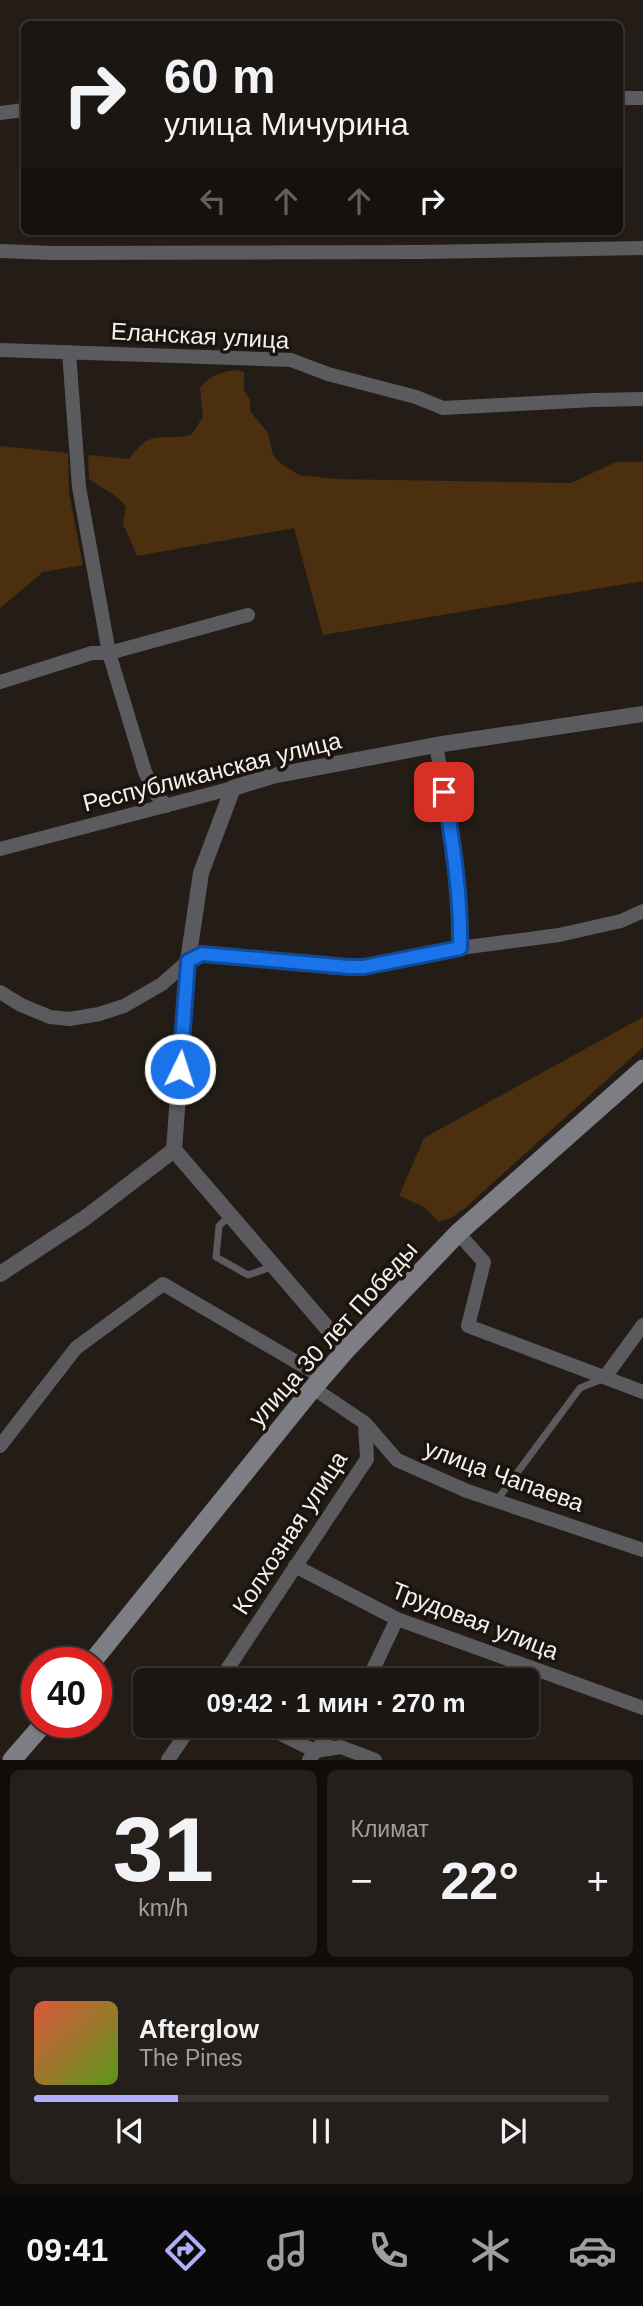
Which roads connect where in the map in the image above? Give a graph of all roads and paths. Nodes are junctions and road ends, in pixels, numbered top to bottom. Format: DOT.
graph roads {
  1 [pos="623,98"];
  2 [pos="643,98"];
  3 [pos="21,110"];
  4 [pos="0,113"];
  5 [pos="643,248"];
  6 [pos="0,251"];
  7 [pos="0,350"];
  8 [pos="69,352"];
  9 [pos="643,399"];
  10 [pos="248,615"];
  11 [pos="109,653"];
  12 [pos="0,682"];
  13 [pos="643,714"];
  14 [pos="436,745"];
  15 [pos="233,788"];
  16 [pos="166,806"];
  17 [pos="0,849"];
  18 [pos="643,911"];
  19 [pos="460,948"];
  20 [pos="188,961"];
  21 [pos="0,992"];
  22 [pos="638,1080"];
  23 [pos="174,1150"];
  24 [pos="230,1214"];
  25 [pos="458,1233"];
  26 [pos="275,1266"];
  27 [pos="0,1274"];
  28 [pos="643,1325"];
  29 [pos="346,1350"];
  30 [pos="605,1377"];
  31 [pos="317,1382"];
  32 [pos="643,1392"];
  33 [pos="365,1423"];
  34 [pos="0,1446"];
  35 [pos="496,1501"];
  36 [pos="643,1550"];
  37 [pos="295,1566"];
  38 [pos="397,1619"];
  39 [pos="104,1647"];
  40 [pos="228,1668"];
  41 [pos="374,1668"];
  42 [pos="643,1709"];
  43 [pos="31,1738"];
  44 [pos="183,1738"];
  45 [pos="284,1738"];
  46 [pos="325,1738"];
  47 [pos="312,1755"];
  48 [pos="12,1760"];
  49 [pos="168,1760"];
  50 [pos="375,1760"];
  1 -- 2 [label="street"];
  3 -- 4 [label="street"];
  5 -- 6 [label="street"];
  7 -- 8 [label="street, Еланская улица"];
  8 -- 9 [label="street, Еланская улица"];
  8 -- 11 [label="street"];
  10 -- 11 [label="street"];
  11 -- 12 [label="street"];
  11 -- 16 [label="street"];
  13 -- 14 [label="street, Республиканская улица"];
  14 -- 15 [label="street, Республиканская улица"];
  14 -- 19 [label="street"];
  15 -- 16 [label="street, Республиканская улица"];
  15 -- 20 [label="street"];
  16 -- 17 [label="street, Республиканская улица"];
  18 -- 19 [label="street"];
  19 -- 20 [label="street"];
  20 -- 21 [label="street"];
  20 -- 23 [label="street"];
  22 -- 25 [label="main road, улица 30 лет Победы"];
  23 -- 24 [label="street"];
  23 -- 27 [label="street"];
  24 -- 26 [label="street"];
  24 -- 26 [label="lane"];
  25 -- 29 [label="main road, улица 30 лет Победы"];
  25 -- 30 [label="street"];
  26 -- 29 [label="street"];
  28 -- 30 [label="street"];
  29 -- 31 [label="main road, улица 30 лет Победы"];
  30 -- 32 [label="street"];
  30 -- 35 [label="lane"];
  31 -- 33 [label="street"];
  31 -- 34 [label="street"];
  31 -- 39 [label="main road, улица 30 лет Победы"];
  33 -- 35 [label="street, улица Чапаева"];
  33 -- 37 [label="street, Колхозная улица"];
  35 -- 36 [label="street, улица Чапаева"];
  37 -- 38 [label="street, Трудовая улица"];
  37 -- 40 [label="street, Колхозная улица"];
  38 -- 41 [label="street"];
  38 -- 42 [label="street, Трудовая улица"];
  43 -- 48 [label="main road"];
  44 -- 49 [label="street"];
  45 -- 47 [label="street"];
  46 -- 47 [label="street"];
  47 -- 50 [label="street"];
}
